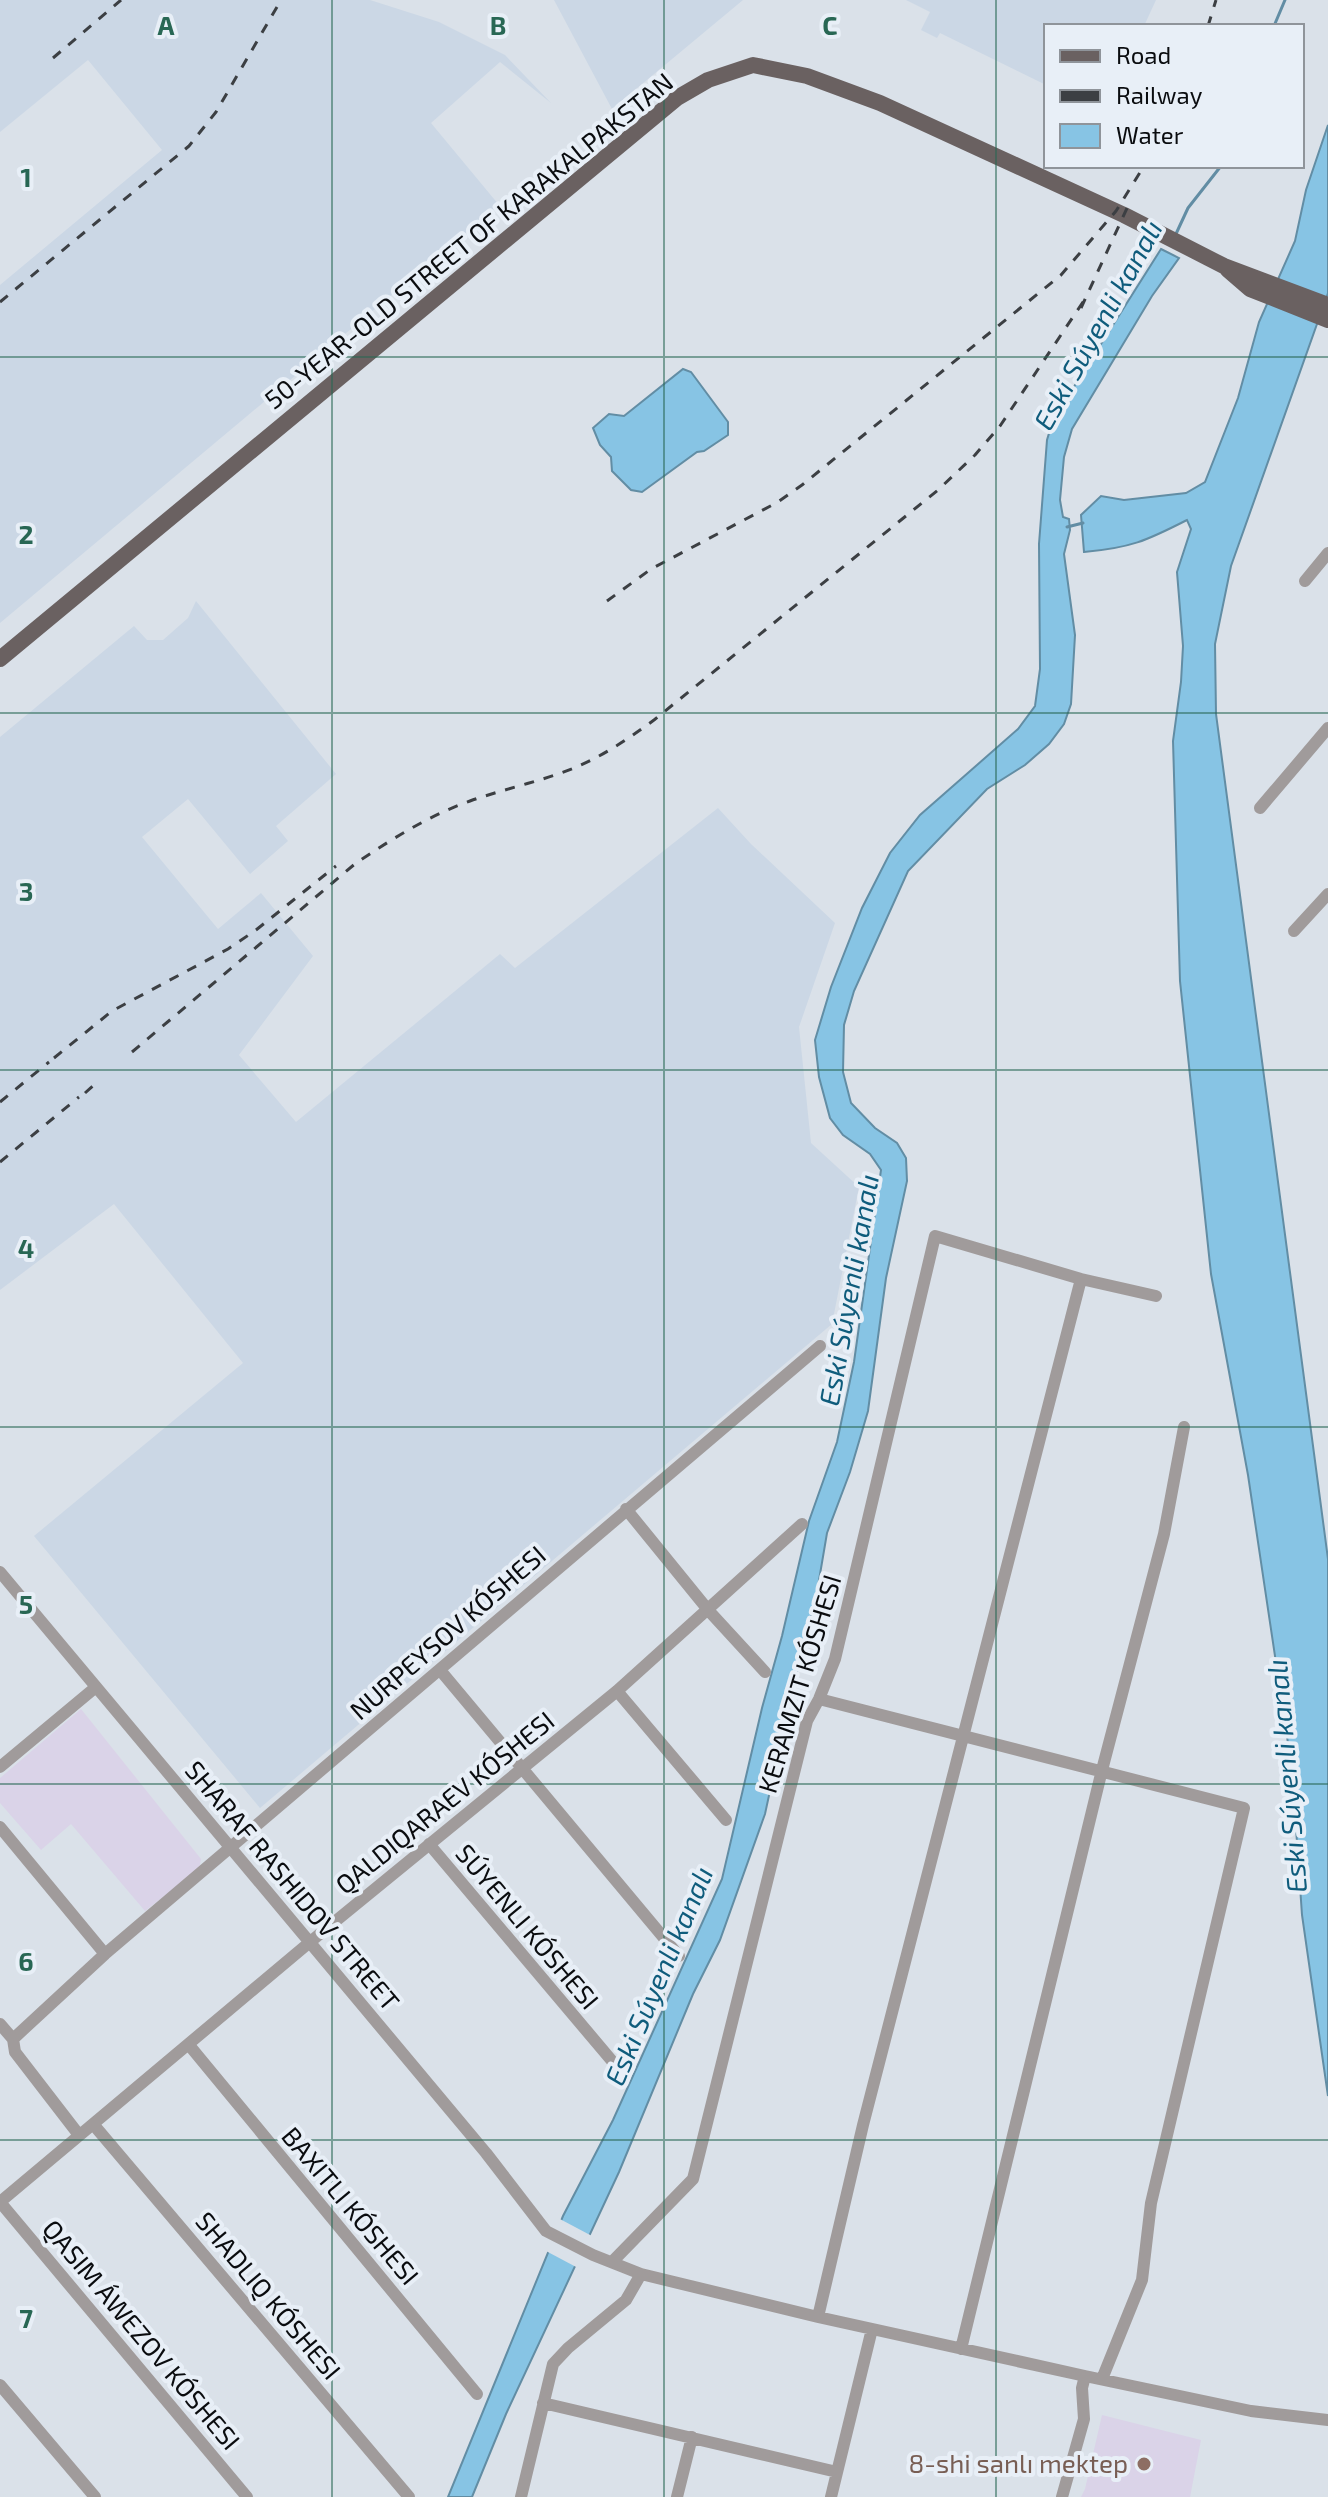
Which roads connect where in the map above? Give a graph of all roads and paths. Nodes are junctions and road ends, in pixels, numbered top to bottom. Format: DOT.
graph roads {
  1 [pos="1224,266"];
  2 [pos="1328,305"];
  3 [pos="1328,320"];
  4 [pos="1328,553"];
  5 [pos="1305,581"];
  6 [pos="0,659"];
  7 [pos="1328,728"];
  8 [pos="1260,808"];
  9 [pos="1328,894"];
  10 [pos="1294,931"];
  11 [pos="1081,1279"];
  12 [pos="1156,1296"];
  13 [pos="820,1346"];
  14 [pos="1184,1427"];
  15 [pos="626,1509"];
  16 [pos="802,1524"];
  17 [pos="0,1572"];
  18 [pos="709,1611"];
  19 [pos="440,1670"];
  20 [pos="765,1672"];
  21 [pos="96,1687"];
  22 [pos="617,1691"];
  23 [pos="819,1699"];
  24 [pos="962,1737"];
  25 [pos="0,1767"];
  26 [pos="521,1769"];
  27 [pos="1102,1770"];
  28 [pos="726,1820"];
  29 [pos="0,1827"];
  30 [pos="429,1844"];
  31 [pos="231,1847"];
  32 [pos="310,1942"];
  33 [pos="105,1954"];
  34 [pos="679,1956"];
  35 [pos="0,2024"];
  36 [pos="13,2039"];
  37 [pos="189,2045"];
  38 [pos="623,2074"];
  39 [pos="93,2124"];
  40 [pos="79,2135"];
  41 [pos="0,2202"];
  42 [pos="612,2262"];
  43 [pos="641,2274"];
  44 [pos="818,2317"];
  45 [pos="872,2329"];
  46 [pos="961,2349"];
  47 [pos="1085,2376"];
  48 [pos="1102,2379"];
  49 [pos="0,2385"];
  50 [pos="477,2394"];
  51 [pos="543,2403"];
  52 [pos="1328,2420"];
  53 [pos="692,2437"];
  54 [pos="837,2472"];
  55 [pos="95,2497"];
  56 [pos="247,2497"];
  57 [pos="409,2497"];
  58 [pos="521,2497"];
  59 [pos="677,2497"];
  60 [pos="831,2497"];
  61 [pos="1062,2497"];
  1 -- 2 [label="main road"];
  1 -- 3 [label="main road"];
  1 -- 6 [label="main road, 50-YEAR-OLD STREET OF KARAKALPAKSTAN"];
  4 -- 5 [label="street"];
  7 -- 8 [label="street"];
  9 -- 10 [label="street"];
  11 -- 12 [label="street, KERAMZIT KÓSHESI"];
  11 -- 23 [label="street, KERAMZIT KÓSHESI"];
  11 -- 24 [label="street"];
  13 -- 15 [label="street, NURPEYSOV KÓSHESI"];
  14 -- 27 [label="street"];
  15 -- 18 [label="street"];
  15 -- 19 [label="street, NURPEYSOV KÓSHESI"];
  16 -- 18 [label="street"];
  17 -- 21 [label="street, SHARAF RASHIDOV STREET"];
  18 -- 20 [label="street"];
  18 -- 22 [label="street"];
  19 -- 26 [label="street"];
  19 -- 31 [label="street, NURPEYSOV KÓSHESI"];
  21 -- 25 [label="street"];
  21 -- 31 [label="street, SHARAF RASHIDOV STREET"];
  22 -- 26 [label="street"];
  22 -- 28 [label="street"];
  23 -- 24 [label="street"];
  23 -- 42 [label="street, KERAMZIT KÓSHESI"];
  24 -- 27 [label="street"];
  24 -- 44 [label="street"];
  26 -- 30 [label="street"];
  26 -- 34 [label="street"];
  27 -- 46 [label="street"];
  27 -- 48 [label="street"];
  29 -- 33 [label="street"];
  30 -- 32 [label="street"];
  30 -- 38 [label="street, SÚYENLI KÓSHESI"];
  31 -- 32 [label="street, SHARAF RASHIDOV STREET"];
  31 -- 33 [label="street, NURPEYSOV KÓSHESI"];
  32 -- 37 [label="street"];
  32 -- 42 [label="street, SHARAF RASHIDOV STREET"];
  33 -- 36 [label="street, NURPEYSOV KÓSHESI"];
  35 -- 36 [label="street"];
  36 -- 40 [label="street"];
  37 -- 39 [label="street"];
  37 -- 50 [label="street"];
  39 -- 40 [label="street"];
  39 -- 57 [label="street"];
  40 -- 41 [label="street"];
  41 -- 56 [label="street"];
  42 -- 43 [label="street"];
  43 -- 44 [label="street"];
  43 -- 51 [label="street"];
  44 -- 45 [label="street"];
  45 -- 46 [label="street"];
  45 -- 54 [label="street"];
  46 -- 47 [label="street"];
  47 -- 48 [label="street"];
  47 -- 61 [label="street"];
  48 -- 52 [label="street"];
  49 -- 55 [label="street"];
  51 -- 53 [label="street"];
  51 -- 58 [label="street"];
  53 -- 54 [label="street"];
  53 -- 59 [label="street"];
  54 -- 60 [label="street"];
}
